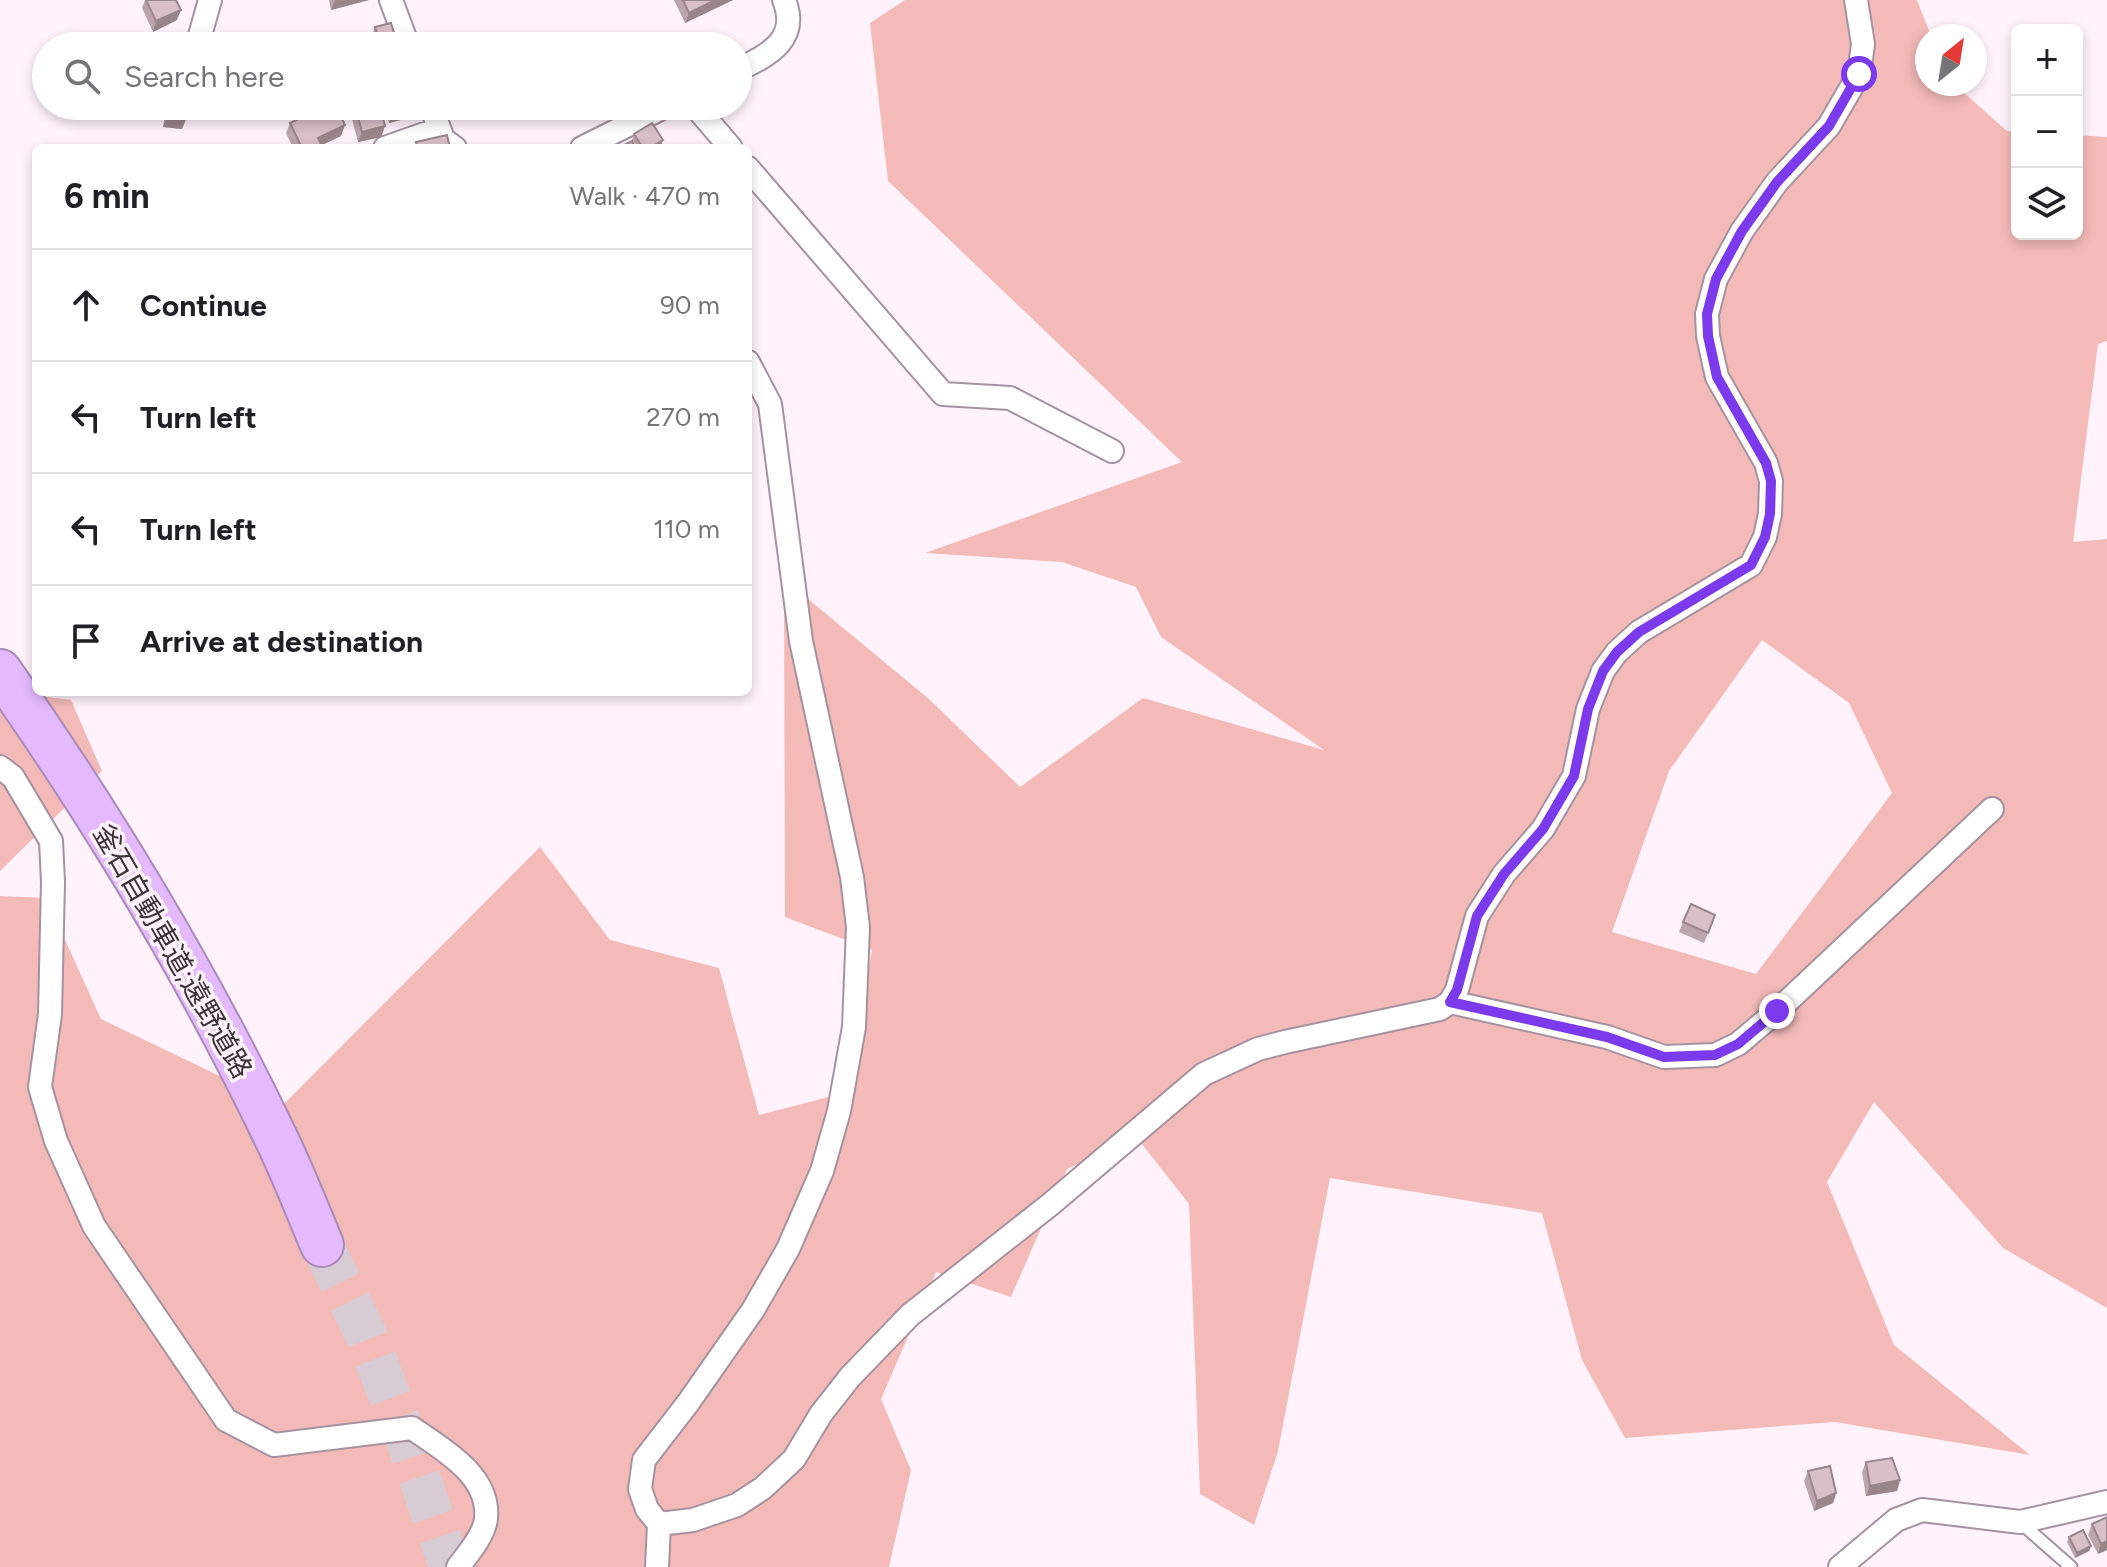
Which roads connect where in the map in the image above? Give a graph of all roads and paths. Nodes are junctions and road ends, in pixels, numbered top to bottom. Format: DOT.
graph roads {
  1 [pos="210,0"];
  2 [pos="391,0"];
  3 [pos="784,0"];
  4 [pos="1856,0"];
  5 [pos="201,32"];
  6 [pos="403,32"];
  7 [pos="752,63"];
  8 [pos="436,120"];
  9 [pos="638,120"];
  10 [pos="707,120"];
  11 [pos="439,129"];
  12 [pos="396,144"];
  13 [pos="450,144"];
  14 [pos="591,144"];
  15 [pos="728,144"];
  16 [pos="752,173"];
  17 [pos="752,370"];
  18 [pos="1112,451"];
  19 [pos="0,671"];
  20 [pos="0,708"];
  21 [pos="0,767"];
  22 [pos="1992,809"];
  23 [pos="1450,1002"];
  24 [pos="2107,1502"];
  25 [pos="2020,1522"];
  26 [pos="659,1524"];
  27 [pos="458,1567"];
  28 [pos="657,1567"];
  29 [pos="1840,1567"];
  30 [pos="2071,1567"];
  1 -- 5 [label="street"];
  2 -- 6 [label="street"];
  3 -- 7 [label="street"];
  4 -- 23 [label="street"];
  8 -- 11 [label="street"];
  9 -- 14 [label="street"];
  10 -- 15 [label="street"];
  11 -- 12 [label="street"];
  11 -- 13 [label="street"];
  16 -- 18 [label="street"];
  17 -- 26 [label="street"];
  19 -- 20 [label="highway, 釜石自動車道;遠野道路"];
  21 -- 27 [label="street"];
  22 -- 23 [label="street"];
  23 -- 26 [label="street"];
  24 -- 25 [label="street"];
  25 -- 29 [label="street"];
  25 -- 30 [label="lane"];
  26 -- 28 [label="street"];
}
